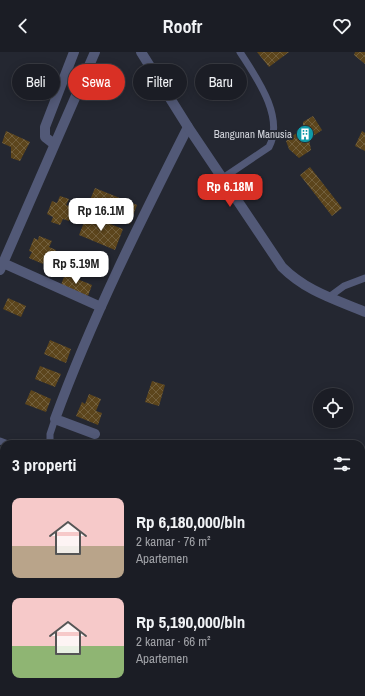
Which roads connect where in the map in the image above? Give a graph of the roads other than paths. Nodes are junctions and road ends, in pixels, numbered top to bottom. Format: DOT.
graph roads {
  1 [pos="74,52"];
  2 [pos="95,52"];
  3 [pos="141,52"];
  4 [pos="240,52"];
  5 [pos="188,127"];
  6 [pos="54,144"];
  7 [pos="223,178"];
  8 [pos="4,252"];
  9 [pos="1,266"];
  10 [pos="365,278"];
  11 [pos="329,297"];
  12 [pos="101,307"];
  13 [pos="365,312"];
  14 [pos="55,419"];
  15 [pos="94,434"];
  16 [pos="50,440"];
  1 -- 6 [label="street"];
  2 -- 6 [label="street"];
  3 -- 5 [label="street"];
  4 -- 7 [label="lane"];
  5 -- 7 [label="street"];
  5 -- 12 [label="street"];
  6 -- 8 [label="street"];
  7 -- 11 [label="street"];
  8 -- 9 [label="street"];
  9 -- 12 [label="street"];
  10 -- 11 [label="lane"];
  11 -- 13 [label="street"];
  12 -- 14 [label="street"];
  14 -- 15 [label="street"];
  14 -- 16 [label="lane"];
}
